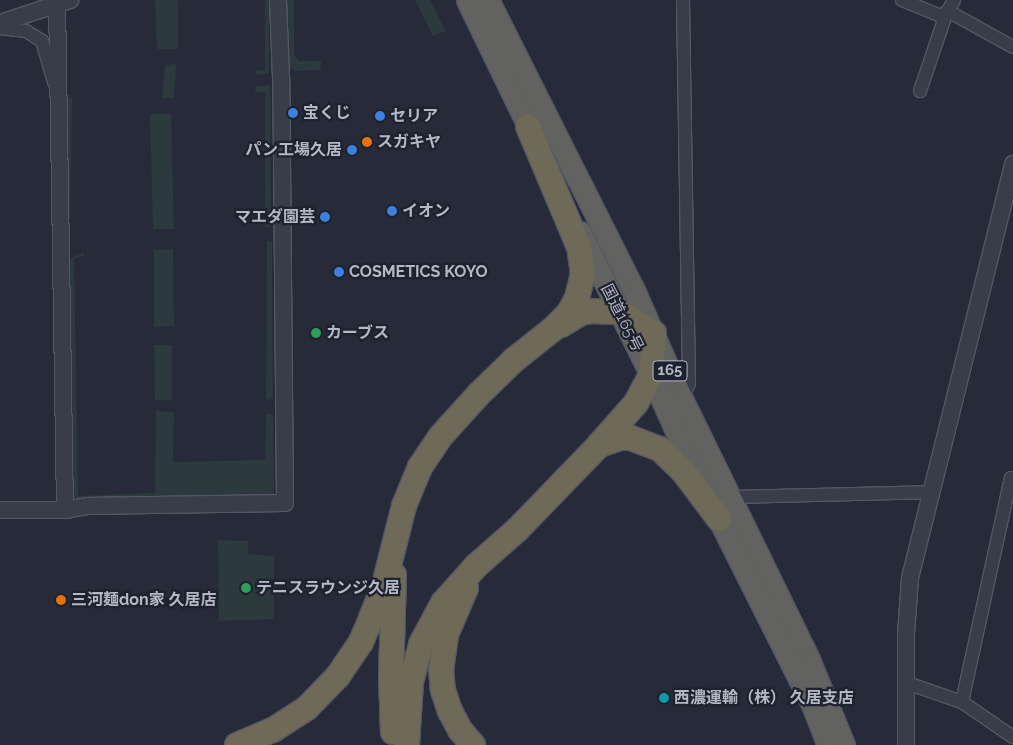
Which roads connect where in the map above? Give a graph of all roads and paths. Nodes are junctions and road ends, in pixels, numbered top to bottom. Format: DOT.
graph roads {
  1 [pos="278,0"];
  2 [pos="467,0"];
  3 [pos="488,0"];
  4 [pos="683,0"];
  5 [pos="902,0"];
  6 [pos="62,1"];
  7 [pos="949,8"];
  8 [pos="0,23"];
  9 [pos="0,28"];
  10 [pos="1013,47"];
  11 [pos="920,91"];
  12 [pos="59,99"];
  13 [pos="528,126"];
  14 [pos="1013,164"];
  15 [pos="619,312"];
  16 [pos="553,330"];
  17 [pos="654,333"];
  18 [pos="651,375"];
  19 [pos="682,398"];
  20 [pos="599,445"];
  21 [pos="1013,479"];
  22 [pos="930,492"];
  23 [pos="729,497"];
  24 [pos="0,510"];
  25 [pos="65,510"];
  26 [pos="719,519"];
  27 [pos="395,544"];
  28 [pos="476,566"];
  29 [pos="907,683"];
  30 [pos="962,702"];
  31 [pos="1013,738"];
  32 [pos="236,745"];
  33 [pos="393,745"];
  34 [pos="407,745"];
  35 [pos="473,745"];
  36 [pos="828,745"];
  37 [pos="844,745"];
  38 [pos="902,745"];
  39 [pos="906,745"];
  1 -- 25 [label="street"];
  2 -- 13 [label="highway, 国道165号 / 165"];
  3 -- 17 [label="highway, 国道165号 / 165"];
  4 -- 19 [label="street"];
  5 -- 7 [label="street"];
  6 -- 8 [label="street"];
  6 -- 12 [label="street"];
  7 -- 10 [label="street"];
  7 -- 11 [label="street"];
  9 -- 12 [label="street"];
  12 -- 25 [label="street"];
  13 -- 15 [label="highway, 国道165号 / 165"];
  13 -- 16 [label="highway"];
  14 -- 22 [label="street"];
  15 -- 16 [label="highway"];
  15 -- 17 [label="highway"];
  15 -- 18 [label="highway, 国道165号 / 165"];
  16 -- 27 [label="highway"];
  17 -- 18 [label="highway"];
  17 -- 19 [label="highway, 国道165号 / 165"];
  18 -- 20 [label="highway"];
  18 -- 26 [label="highway, 国道165号 / 165"];
  19 -- 23 [label="highway, 国道165号 / 165"];
  20 -- 26 [label="highway"];
  20 -- 28 [label="highway"];
  21 -- 30 [label="street"];
  22 -- 23 [label="street"];
  22 -- 29 [label="street"];
  23 -- 37 [label="highway, 国道165号 / 165"];
  24 -- 25 [label="street"];
  26 -- 36 [label="highway, 国道165号 / 165"];
  27 -- 32 [label="highway"];
  27 -- 33 [label="highway"];
  28 -- 34 [label="highway"];
  28 -- 35 [label="highway"];
  29 -- 30 [label="street"];
  29 -- 38 [label="street"];
  29 -- 39 [label="street"];
  30 -- 31 [label="street"];
}
